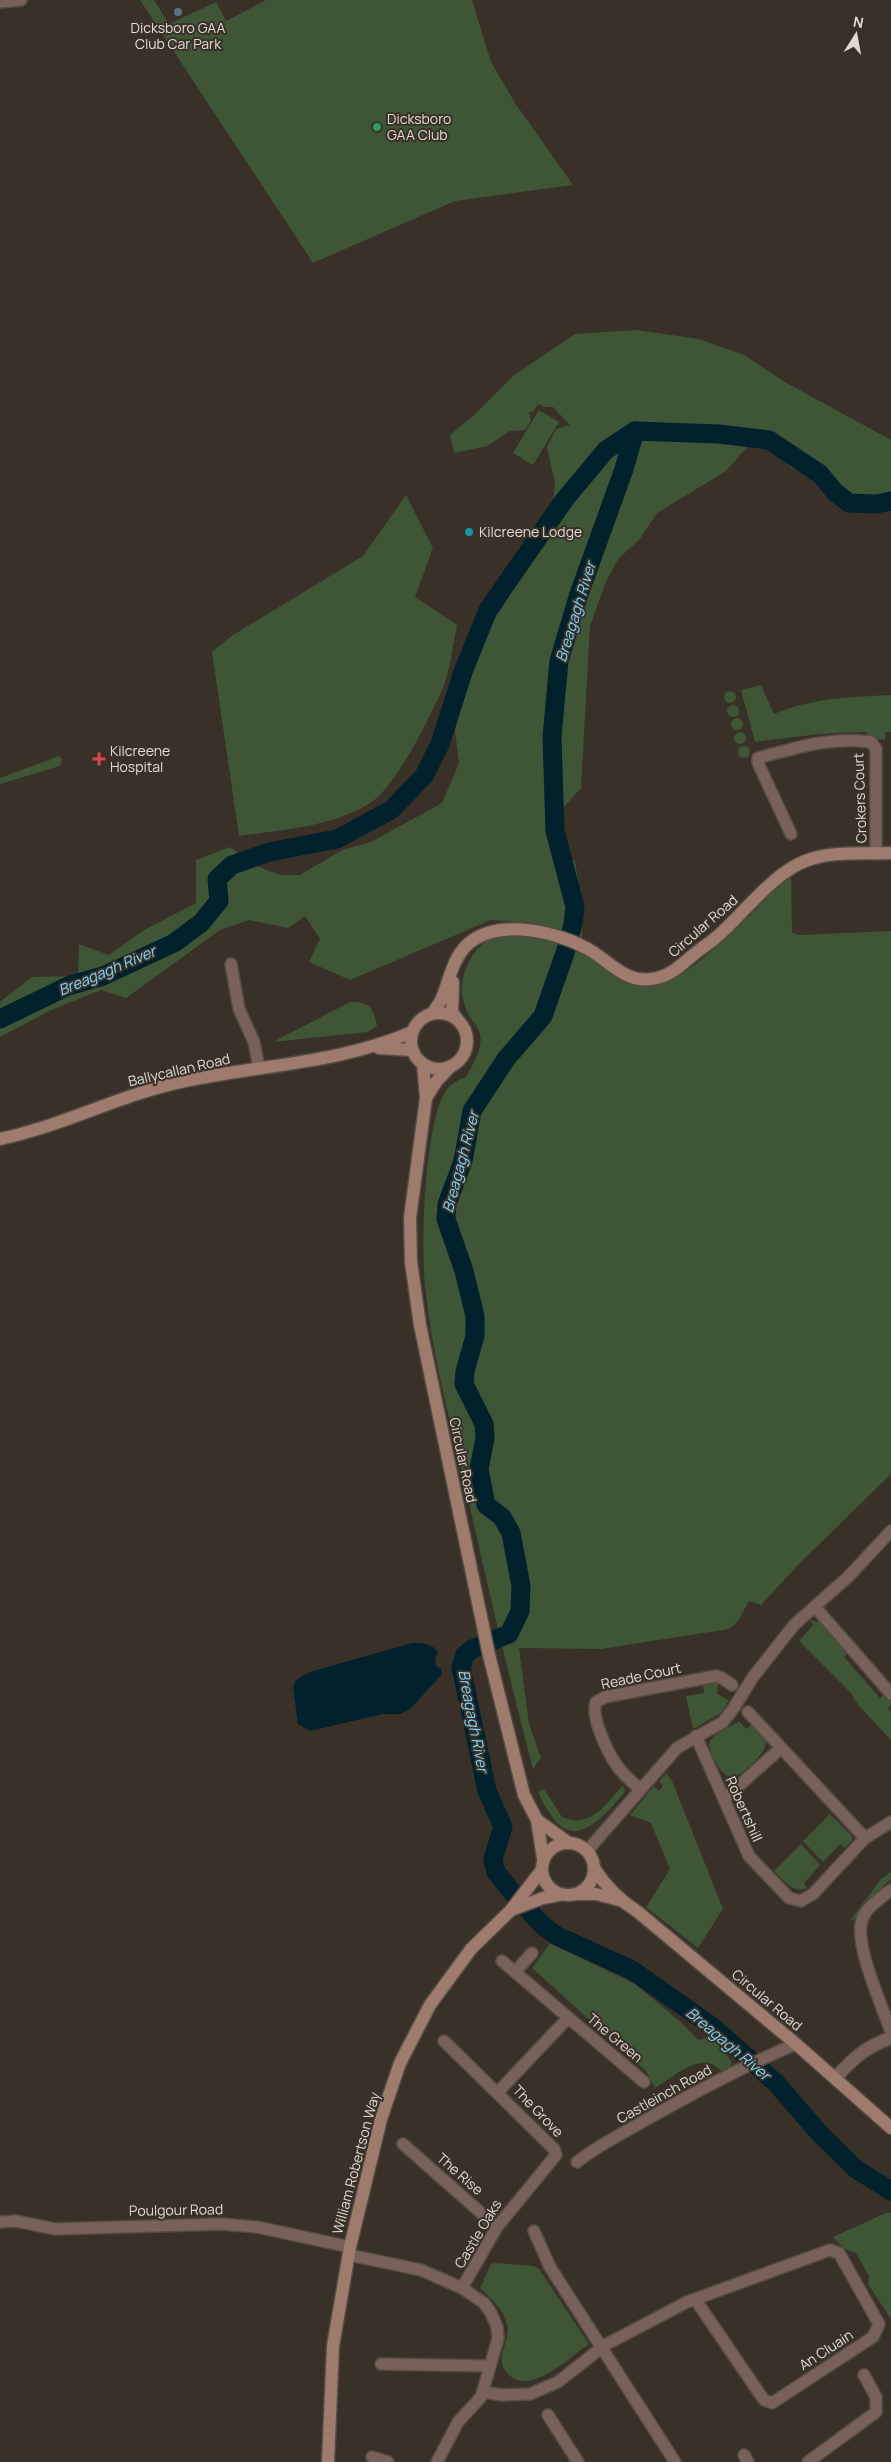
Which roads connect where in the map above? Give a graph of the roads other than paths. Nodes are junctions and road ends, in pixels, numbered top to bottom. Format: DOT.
graph roads {
  1 [pos="21,0"];
  2 [pos="0,2"];
  3 [pos="790,834"];
  4 [pos="891,853"];
  5 [pos="876,854"];
  6 [pos="454,962"];
  7 [pos="231,964"];
  8 [pos="432,1014"];
  9 [pos="458,1020"];
  10 [pos="412,1032"];
  11 [pos="369,1048"];
  12 [pos="412,1050"];
  13 [pos="423,1064"];
  14 [pos="450,1067"];
  15 [pos="259,1068"];
  16 [pos="426,1098"];
  17 [pos="0,1139"];
  18 [pos="891,1531"];
  19 [pos="815,1607"];
  20 [pos="732,1685"];
  21 [pos="891,1694"];
  22 [pos="748,1712"];
  23 [pos="696,1736"];
  24 [pos="781,1748"];
  25 [pos="640,1789"];
  26 [pos="724,1799"];
  27 [pos="537,1820"];
  28 [pos="891,1822"];
  29 [pos="865,1838"];
  30 [pos="570,1843"];
  31 [pos="586,1851"];
  32 [pos="542,1865"];
  33 [pos="594,1868"];
  34 [pos="891,1890"];
  35 [pos="578,1894"];
  36 [pos="559,1895"];
  37 [pos="619,1900"];
  38 [pos="514,1908"];
  39 [pos="532,1953"];
  40 [pos="502,1961"];
  41 [pos="515,1972"];
  42 [pos="568,2018"];
  43 [pos="891,2032"];
  44 [pos="891,2038"];
  45 [pos="444,2041"];
  46 [pos="796,2044"];
  47 [pos="541,2046"];
  48 [pos="835,2078"];
  49 [pos="644,2082"];
  50 [pos="498,2092"];
  51 [pos="891,2128"];
  52 [pos="403,2144"];
  53 [pos="556,2151"];
  54 [pos="577,2162"];
  55 [pos="0,2222"];
  56 [pos="497,2227"];
  57 [pos="534,2231"];
  58 [pos="350,2251"];
  59 [pos="462,2288"];
  60 [pos="695,2299"];
  61 [pos="602,2348"];
  62 [pos="381,2364"];
  63 [pos="489,2366"];
  64 [pos="864,2374"];
  65 [pos="482,2392"];
  66 [pos="548,2415"];
  67 [pos="372,2457"];
  68 [pos="328,2462"];
  69 [pos="388,2462"];
  70 [pos="437,2462"];
  71 [pos="578,2462"];
  72 [pos="676,2462"];
  73 [pos="808,2462"];
  1 -- 2 [label="street"];
  3 -- 5 [label="street, Crokers Court"];
  4 -- 5 [label="main road, Circular Road"];
  5 -- 6 [label="main road, Circular Road"];
  6 -- 8 [label="main road, Circular Road"];
  6 -- 9 [label="main road, Circular Road"];
  7 -- 15 [label="street"];
  8 -- 9 [label="main road"];
  8 -- 10 [label="main road, Circular Road"];
  9 -- 14 [label="main road, Circular Road"];
  10 -- 11 [label="main road, Ballycallan Road"];
  10 -- 12 [label="main road"];
  11 -- 12 [label="main road, Ballycallan Road"];
  11 -- 15 [label="main road, Ballycallan Road"];
  12 -- 13 [label="main road"];
  13 -- 14 [label="main road"];
  13 -- 16 [label="main road, Circular Road"];
  14 -- 16 [label="main road, Circular Road"];
  15 -- 17 [label="main road, Ballycallan Road"];
  16 -- 27 [label="main road, Circular Road"];
  18 -- 19 [label="street"];
  19 -- 21 [label="street"];
  19 -- 23 [label="street"];
  20 -- 25 [label="street, Reade Court"];
  22 -- 24 [label="street"];
  23 -- 25 [label="street"];
  23 -- 26 [label="street, Robertshill"];
  24 -- 26 [label="street"];
  24 -- 29 [label="street"];
  25 -- 31 [label="street"];
  26 -- 29 [label="street, Robertshill"];
  27 -- 30 [label="main road, Circular Road"];
  27 -- 32 [label="main road, Circular Road"];
  28 -- 29 [label="street, Robertshill"];
  30 -- 31 [label="main road"];
  30 -- 32 [label="main road"];
  31 -- 33 [label="main road"];
  32 -- 36 [label="main road"];
  32 -- 38 [label="main road"];
  33 -- 35 [label="main road"];
  33 -- 37 [label="main road, Circular Road"];
  34 -- 43 [label="street"];
  35 -- 36 [label="main road"];
  35 -- 37 [label="main road, Circular Road"];
  36 -- 38 [label="main road"];
  37 -- 46 [label="main road, Circular Road"];
  38 -- 58 [label="main road, William Robertson Way"];
  39 -- 41 [label="street"];
  40 -- 41 [label="street, The Green"];
  41 -- 42 [label="street, The Green"];
  42 -- 47 [label="street, The Green"];
  42 -- 49 [label="street, The Green"];
  44 -- 48 [label="street"];
  45 -- 50 [label="street, The Grove"];
  46 -- 48 [label="main road, Circular Road"];
  46 -- 54 [label="street, Castleinch Road"];
  47 -- 50 [label="street, The Grove"];
  48 -- 51 [label="main road, Circular Road"];
  50 -- 53 [label="street, The Grove"];
  52 -- 56 [label="street, The Rise"];
  53 -- 56 [label="street, Castle Oaks"];
  55 -- 58 [label="street, Poulgour Road"];
  56 -- 59 [label="street, Castle Oaks"];
  57 -- 61 [label="street"];
  58 -- 59 [label="street, Castle Oaks"];
  58 -- 68 [label="main road, William Robertson Way"];
  59 -- 63 [label="street"];
  60 -- 60 [label="street, An Cluain"];
  60 -- 61 [label="street, An Cluain"];
  61 -- 65 [label="street, An Cluain"];
  61 -- 72 [label="street"];
  62 -- 63 [label="street"];
  63 -- 65 [label="street"];
  64 -- 73 [label="street"];
  65 -- 70 [label="street"];
  66 -- 71 [label="street"];
  67 -- 69 [label="street"];
}
